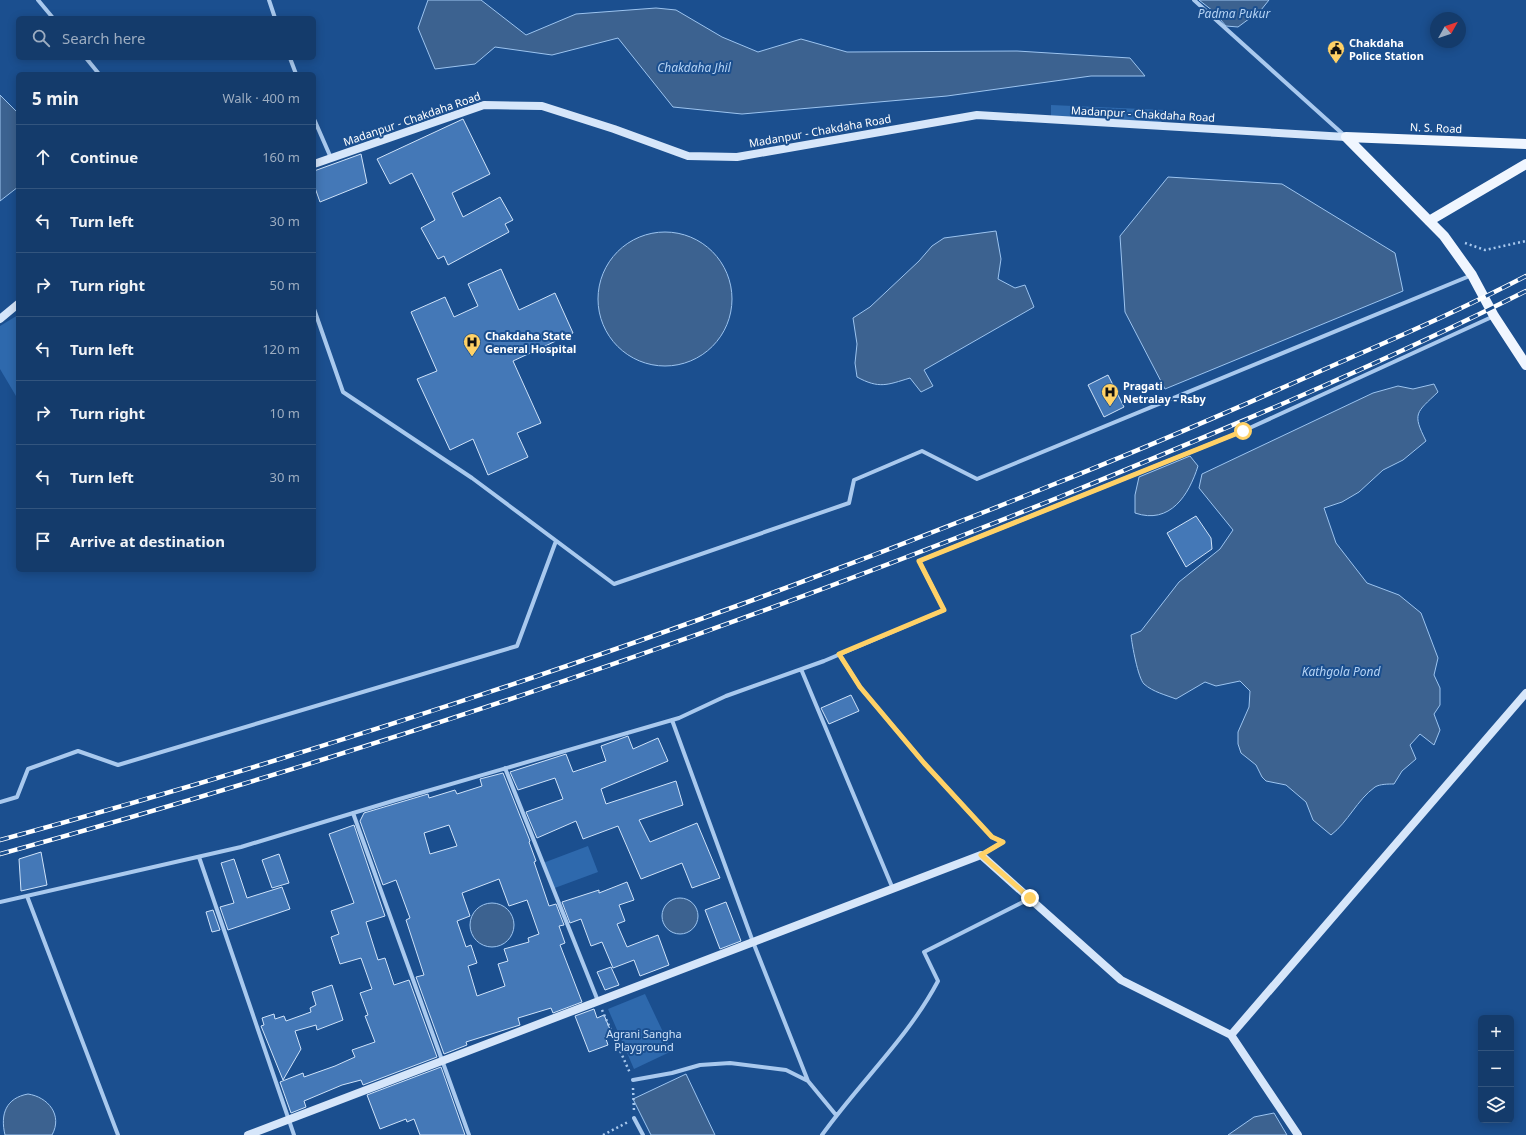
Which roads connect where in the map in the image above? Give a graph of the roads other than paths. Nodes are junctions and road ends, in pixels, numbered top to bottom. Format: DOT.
graph roads {
  1 [pos="38,0"];
  2 [pos="269,0"];
  3 [pos="1194,0"];
  4 [pos="51,16"];
  5 [pos="274,16"];
  6 [pos="88,60"];
  7 [pos="291,60"];
  8 [pos="97,72"];
  9 [pos="295,72"];
  10 [pos="316,124"];
  11 [pos="1346,136"];
  12 [pos="1526,144"];
  13 [pos="331,158"];
  14 [pos="316,163"];
  15 [pos="1526,164"];
  16 [pos="1429,222"];
  17 [pos="1472,275"];
  18 [pos="16,306"];
  19 [pos="316,315"];
  20 [pos="1494,316"];
  21 [pos="0,319"];
  22 [pos="1526,364"];
  23 [pos="556,541"];
  24 [pos="839,654"];
  25 [pos="801,669"];
  26 [pos="1526,693"];
  27 [pos="672,720"];
  28 [pos="505,768"];
  29 [pos="0,802"];
  30 [pos="353,813"];
  31 [pos="981,855"];
  32 [pos="199,857"];
  33 [pos="893,889"];
  34 [pos="27,896"];
  35 [pos="1030,898"];
  36 [pos="0,902"];
  37 [pos="753,942"];
  38 [pos="598,1001"];
  39 [pos="1231,1035"];
  40 [pos="442,1061"];
  41 [pos="633,1080"];
  42 [pos="808,1081"];
  43 [pos="836,1115"];
  44 [pos="634,1118"];
  45 [pos="289,1120"];
  46 [pos="118,1135"];
  47 [pos="248,1135"];
  48 [pos="294,1135"];
  49 [pos="469,1135"];
  50 [pos="643,1135"];
  51 [pos="822,1135"];
  52 [pos="1298,1135"];
  1 -- 4 [label="street"];
  2 -- 5 [label="street"];
  3 -- 11 [label="street"];
  6 -- 8 [label="street"];
  7 -- 9 [label="street"];
  10 -- 13 [label="street"];
  11 -- 12 [label="main road, N. S. Road"];
  11 -- 13 [label="main road, Madanpur - Chakdaha Road"];
  11 -- 16 [label="main road"];
  13 -- 14 [label="main road, Madanpur - Chakdaha Road"];
  15 -- 16 [label="main road"];
  16 -- 17 [label="main road"];
  17 -- 20 [label="main road"];
  17 -- 23 [label="street"];
  18 -- 21 [label="main road"];
  19 -- 23 [label="street"];
  20 -- 22 [label="main road"];
  20 -- 24 [label="street"];
  23 -- 29 [label="street"];
  24 -- 25 [label="street"];
  24 -- 31 [label="street"];
  25 -- 27 [label="street"];
  25 -- 33 [label="street"];
  26 -- 39 [label="main road"];
  27 -- 28 [label="street"];
  27 -- 37 [label="street"];
  28 -- 30 [label="street"];
  28 -- 38 [label="street"];
  30 -- 32 [label="street"];
  30 -- 40 [label="street"];
  31 -- 33 [label="main road"];
  31 -- 35 [label="main road"];
  32 -- 34 [label="street"];
  32 -- 45 [label="street"];
  33 -- 37 [label="main road"];
  34 -- 36 [label="street"];
  34 -- 46 [label="street"];
  35 -- 39 [label="main road"];
  35 -- 43 [label="street"];
  37 -- 38 [label="main road"];
  37 -- 42 [label="street"];
  38 -- 40 [label="main road"];
  39 -- 52 [label="main road"];
  40 -- 45 [label="main road"];
  40 -- 49 [label="street"];
  41 -- 42 [label="street"];
  42 -- 43 [label="street"];
  43 -- 51 [label="street"];
  44 -- 50 [label="street"];
  45 -- 47 [label="main road"];
  45 -- 48 [label="street"];
}
